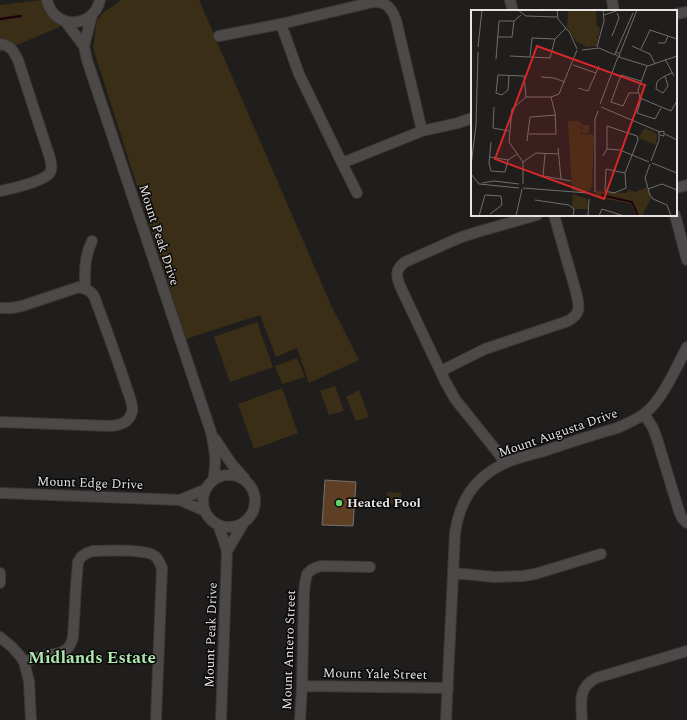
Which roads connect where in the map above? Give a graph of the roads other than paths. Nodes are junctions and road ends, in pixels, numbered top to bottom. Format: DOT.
graph roads {
  1 [pos="47,0"];
  2 [pos="510,0"];
  3 [pos="612,0"];
  4 [pos="101,1"];
  5 [pos="513,10"];
  6 [pos="614,10"];
  7 [pos="687,12"];
  8 [pos="677,14"];
  9 [pos="92,15"];
  10 [pos="65,21"];
  11 [pos="281,24"];
  12 [pos="219,36"];
  13 [pos="0,44"];
  14 [pos="84,46"];
  15 [pos="471,118"];
  16 [pos="422,131"];
  17 [pos="342,163"];
  18 [pos="687,185"];
  19 [pos="677,188"];
  20 [pos="0,191"];
  21 [pos="357,193"];
  22 [pos="534,216"];
  23 [pos="554,216"];
  24 [pos="675,216"];
  25 [pos="92,241"];
  26 [pos="687,260"];
  27 [pos="85,289"];
  28 [pos="0,308"];
  29 [pos="687,347"];
  30 [pos="441,371"];
  31 [pos="644,414"];
  32 [pos="0,422"];
  33 [pos="211,432"];
  34 [pos="504,463"];
  35 [pos="212,481"];
  36 [pos="247,482"];
  37 [pos="206,489"];
  38 [pos="0,493"];
  39 [pos="180,500"];
  40 [pos="205,511"];
  41 [pos="687,523"];
  42 [pos="243,524"];
  43 [pos="218,525"];
  44 [pos="227,551"];
  45 [pos="601,554"];
  46 [pos="370,567"];
  47 [pos="0,573"];
  48 [pos="453,574"];
  49 [pos="0,583"];
  50 [pos="0,637"];
  51 [pos="687,651"];
  52 [pos="24,662"];
  53 [pos="302,686"];
  54 [pos="448,688"];
  55 [pos="31,720"];
  56 [pos="156,720"];
  57 [pos="221,720"];
  58 [pos="300,720"];
  59 [pos="446,720"];
  60 [pos="582,720"];
  1 -- 10 [label="street, Mount Peak Drive"];
  2 -- 5 [label="street"];
  3 -- 6 [label="street"];
  4 -- 9 [label="street"];
  7 -- 8 [label="street"];
  9 -- 10 [label="street"];
  9 -- 14 [label="street"];
  10 -- 14 [label="street, Mount Peak Drive"];
  11 -- 12 [label="street"];
  11 -- 16 [label="street"];
  11 -- 17 [label="street"];
  13 -- 20 [label="street"];
  14 -- 33 [label="street, Mount Peak Drive"];
  15 -- 16 [label="street"];
  16 -- 17 [label="street"];
  17 -- 21 [label="street"];
  18 -- 19 [label="street"];
  22 -- 30 [label="street"];
  23 -- 30 [label="street"];
  24 -- 26 [label="street"];
  25 -- 27 [label="street"];
  27 -- 28 [label="street"];
  27 -- 32 [label="street"];
  29 -- 31 [label="street, Mount Augusta Drive"];
  30 -- 34 [label="street"];
  31 -- 34 [label="street, Mount Augusta Drive"];
  31 -- 41 [label="street"];
  33 -- 35 [label="street, Mount Peak Drive"];
  33 -- 36 [label="street, Mount Peak Drive"];
  34 -- 48 [label="street, Mount Augusta Drive"];
  35 -- 36 [label="street"];
  35 -- 37 [label="street, Mount Peak Drive"];
  36 -- 42 [label="street, Mount Peak Drive"];
  37 -- 39 [label="street, Mount Edge Drive"];
  37 -- 40 [label="street"];
  38 -- 39 [label="street, Mount Edge Drive"];
  39 -- 40 [label="street, Mount Edge Drive"];
  40 -- 43 [label="street, Mount Peak Drive"];
  42 -- 43 [label="street"];
  42 -- 44 [label="street, Mount Peak Drive"];
  43 -- 44 [label="street, Mount Peak Drive"];
  44 -- 57 [label="street, Mount Peak Drive"];
  45 -- 48 [label="street"];
  46 -- 53 [label="street, Mount Antero Street"];
  47 -- 49 [label="street"];
  48 -- 54 [label="street, Mount Augusta Drive"];
  50 -- 52 [label="street"];
  51 -- 60 [label="street"];
  52 -- 55 [label="street"];
  52 -- 56 [label="street"];
  53 -- 54 [label="street, Mount Yale Street"];
  53 -- 58 [label="street, Mount Antero Street"];
  54 -- 59 [label="street, Mount Augusta Drive"];
}
